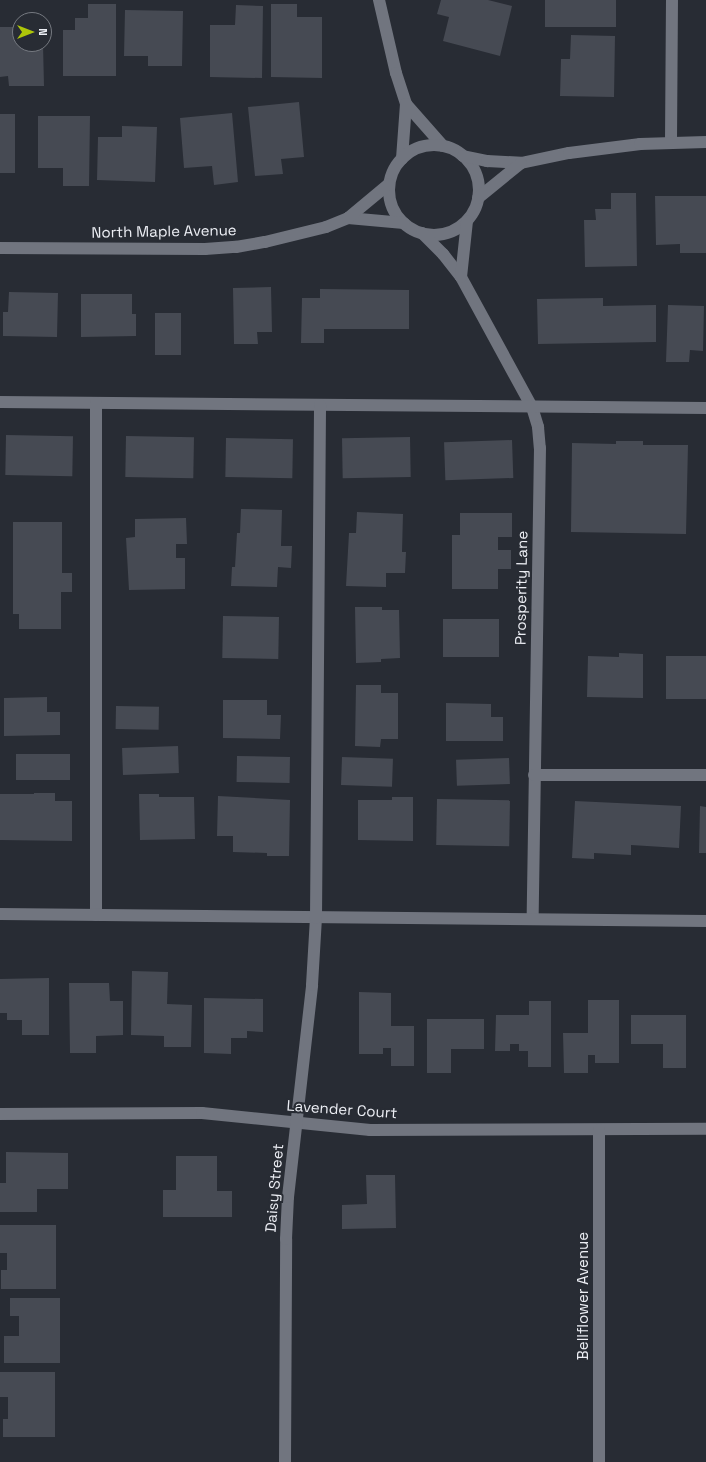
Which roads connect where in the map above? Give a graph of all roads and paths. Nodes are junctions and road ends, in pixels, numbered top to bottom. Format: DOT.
graph roads {
  1 [pos="379,0"];
  2 [pos="672,0"];
  3 [pos="406,104"];
  4 [pos="671,142"];
  5 [pos="706,142"];
  6 [pos="444,146"];
  7 [pos="463,156"];
  8 [pos="402,159"];
  9 [pos="521,163"];
  10 [pos="389,184"];
  11 [pos="478,198"];
  12 [pos="348,218"];
  13 [pos="467,221"];
  14 [pos="404,223"];
  15 [pos="422,233"];
  16 [pos="0,248"];
  17 [pos="461,277"];
  18 [pos="0,402"];
  19 [pos="96,403"];
  20 [pos="320,405"];
  21 [pos="532,407"];
  22 [pos="706,408"];
  23 [pos="534,775"];
  24 [pos="706,775"];
  25 [pos="0,914"];
  26 [pos="96,915"];
  27 [pos="316,918"];
  28 [pos="532,919"];
  29 [pos="706,921"];
  30 [pos="0,1114"];
  31 [pos="296,1122"];
  32 [pos="706,1129"];
  33 [pos="599,1130"];
  34 [pos="285,1462"];
  35 [pos="599,1462"];
  1 -- 3 [label="street"];
  2 -- 4 [label="street"];
  3 -- 6 [label="street"];
  3 -- 8 [label="street"];
  4 -- 5 [label="street, North Maple Avenue"];
  4 -- 9 [label="street, North Maple Avenue"];
  6 -- 7 [label="street, North Maple Avenue"];
  6 -- 8 [label="street, North Maple Avenue"];
  7 -- 9 [label="street, North Maple Avenue"];
  7 -- 11 [label="street, North Maple Avenue"];
  8 -- 10 [label="street, North Maple Avenue"];
  9 -- 11 [label="street, North Maple Avenue"];
  10 -- 12 [label="street, North Maple Avenue"];
  10 -- 14 [label="street, North Maple Avenue"];
  11 -- 13 [label="street, North Maple Avenue"];
  12 -- 14 [label="street, North Maple Avenue"];
  12 -- 16 [label="street, North Maple Avenue"];
  13 -- 15 [label="street, North Maple Avenue"];
  13 -- 17 [label="street"];
  14 -- 15 [label="street, North Maple Avenue"];
  15 -- 17 [label="street, Prosperity Lane"];
  17 -- 21 [label="street, Prosperity Lane"];
  18 -- 19 [label="street"];
  19 -- 20 [label="street"];
  19 -- 26 [label="street"];
  20 -- 21 [label="street"];
  20 -- 27 [label="street, Daisy Street"];
  21 -- 22 [label="street"];
  21 -- 23 [label="street, Prosperity Lane"];
  23 -- 24 [label="street"];
  23 -- 28 [label="street, Prosperity Lane"];
  25 -- 26 [label="street"];
  26 -- 27 [label="street"];
  27 -- 28 [label="street"];
  27 -- 31 [label="street, Daisy Street"];
  28 -- 29 [label="street"];
  30 -- 31 [label="street, Lavender Court"];
  31 -- 33 [label="street, Lavender Court"];
  31 -- 34 [label="street, Daisy Street"];
  32 -- 33 [label="street, Lavender Court"];
  33 -- 35 [label="street, Bellflower Avenue"];
}
